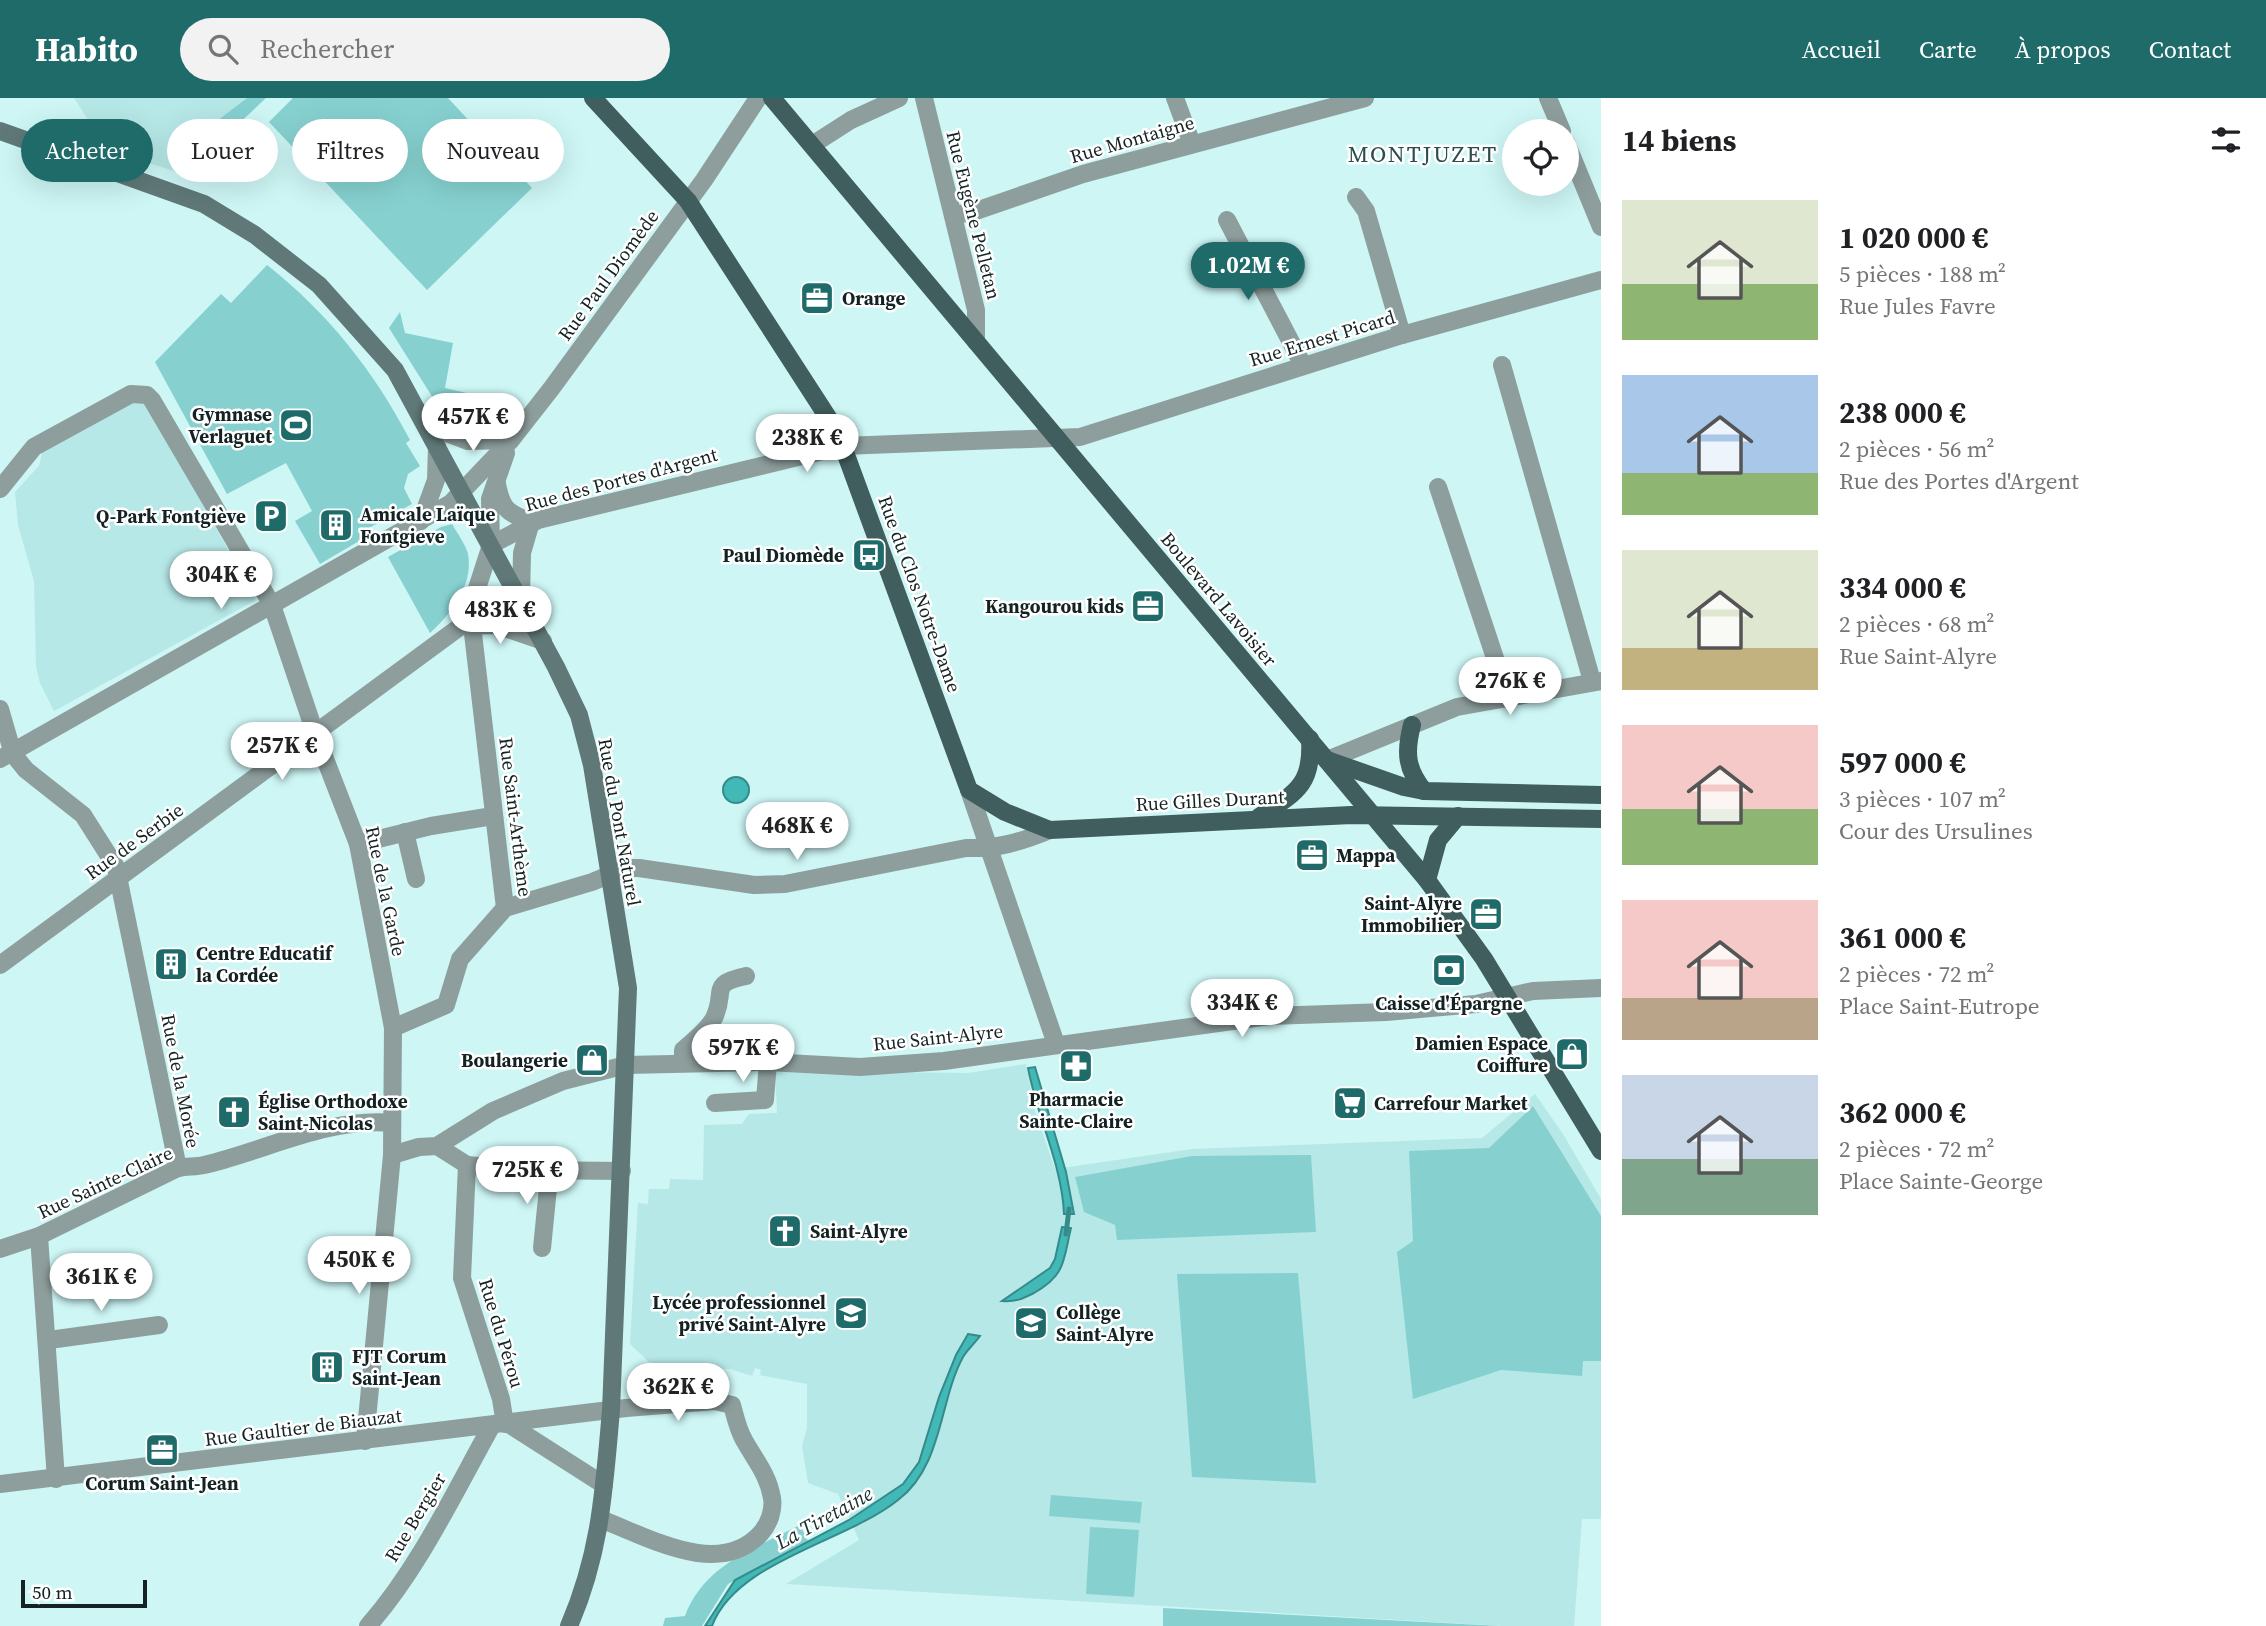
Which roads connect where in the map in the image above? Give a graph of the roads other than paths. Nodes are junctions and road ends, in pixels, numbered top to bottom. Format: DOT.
graph roads {
  1 [pos="593,98"];
  2 [pos="758,98"];
  3 [pos="772,98"];
  4 [pos="899,98"];
  5 [pos="924,98"];
  6 [pos="1175,98"];
  7 [pos="1365,98"];
  8 [pos="1548,98"];
  9 [pos="1557,119"];
  10 [pos="0,132"];
  11 [pos="1192,144"];
  12 [pos="812,145"];
  13 [pos="1579,174"];
  14 [pos="1356,197"];
  15 [pos="688,201"];
  16 [pos="953,215"];
  17 [pos="1227,220"];
  18 [pos="1601,227"];
  19 [pos="1601,280"];
  20 [pos="1402,335"];
  21 [pos="976,342"];
  22 [pos="1303,365"];
  23 [pos="1502,365"];
  24 [pos="426,425"];
  25 [pos="1057,439"];
  26 [pos="511,440"];
  27 [pos="437,446"];
  28 [pos="843,446"];
  29 [pos="496,478"];
  30 [pos="2,486"];
  31 [pos="1438,487"];
  32 [pos="462,493"];
  33 [pos="421,521"];
  34 [pos="531,522"];
  35 [pos="491,545"];
  36 [pos="521,598"];
  37 [pos="272,605"];
  38 [pos="466,625"];
  39 [pos="543,641"];
  40 [pos="1596,681"];
  41 [pos="1508,697"];
  42 [pos="0,709"];
  43 [pos="1412,725"];
  44 [pos="315,733"];
  45 [pos="1310,739"];
  46 [pos="6,757"];
  47 [pos="1327,760"];
  48 [pos="969,790"];
  49 [pos="1424,791"];
  50 [pos="1601,795"];
  51 [pos="1373,815"];
  52 [pos="493,816"];
  53 [pos="1458,816"];
  54 [pos="1257,818"];
  55 [pos="1601,819"];
  56 [pos="1050,830"];
  57 [pos="405,832"];
  58 [pos="358,844"];
  59 [pos="989,849"];
  60 [pos="608,874"];
  61 [pos="119,878"];
  62 [pos="416,879"];
  63 [pos="1427,880"];
  64 [pos="505,908"];
  65 [pos="0,965"];
  66 [pos="746,976"];
  67 [pos="1601,988"];
  68 [pos="1506,997"];
  69 [pos="393,1028"];
  70 [pos="1056,1044"];
  71 [pos="768,1062"];
  72 [pos="683,1063"];
  73 [pos="626,1065"];
  74 [pos="715,1103"];
  75 [pos="392,1123"];
  76 [pos="437,1146"];
  77 [pos="1601,1151"];
  78 [pos="391,1155"];
  79 [pos="467,1165"];
  80 [pos="177,1168"];
  81 [pos="550,1168"];
  82 [pos="622,1171"];
  83 [pos="39,1236"];
  84 [pos="542,1248"];
  85 [pos="0,1250"];
  86 [pos="159,1325"];
  87 [pos="49,1340"];
  88 [pos="611,1410"];
  89 [pos="501,1424"];
  90 [pos="365,1441"];
  91 [pos="56,1479"];
  92 [pos="0,1484"];
  93 [pos="604,1485"];
  94 [pos="600,1520"];
  95 [pos="368,1626"];
  96 [pos="569,1626"];
  1 -- 15 [label="main road, Rue du Clos Notre-Dame"];
  2 -- 15 [label="street, Rue Paul Diomède"];
  3 -- 12 [label="main road, Boulevard Lavoisier"];
  4 -- 12 [label="street"];
  5 -- 16 [label="street, Rue Eugène Pelletan"];
  6 -- 11 [label="street"];
  7 -- 11 [label="street, Rue Montaigne"];
  8 -- 9 [label="street"];
  10 -- 24 [label="street, Rue du Pont Naturel"];
  11 -- 16 [label="street, Rue Montaigne"];
  12 -- 21 [label="main road, Boulevard Lavoisier"];
  13 -- 18 [label="street"];
  14 -- 20 [label="street"];
  15 -- 26 [label="street, Rue Paul Diomède"];
  15 -- 28 [label="main road, Rue du Clos Notre-Dame"];
  16 -- 21 [label="street, Rue Eugène Pelletan"];
  17 -- 22 [label="street"];
  19 -- 20 [label="street, Rue Ernest Picard"];
  20 -- 22 [label="street, Rue Ernest Picard"];
  21 -- 25 [label="main road, Boulevard Lavoisier"];
  22 -- 25 [label="street, Rue Ernest Picard"];
  23 -- 40 [label="street"];
  24 -- 26 [label="street"];
  24 -- 27 [label="street, Rue du Pont Naturel"];
  25 -- 28 [label="street, Rue des Portes d'Argent"];
  25 -- 45 [label="main road, Boulevard Lavoisier"];
  26 -- 29 [label="street, Rue Paul Diomède"];
  26 -- 32 [label="street, Rue Paul Diomède"];
  27 -- 32 [label="street, Rue du Pont Naturel"];
  27 -- 33 [label="street"];
  28 -- 34 [label="street, Rue des Portes d'Argent"];
  28 -- 48 [label="main road, Rue du Clos Notre-Dame"];
  29 -- 34 [label="street"];
  29 -- 35 [label="street, Rue Paul Diomède"];
  30 -- 37 [label="street, Rue de la Garde"];
  31 -- 41 [label="street"];
  32 -- 33 [label="street, Rue Paul Diomède"];
  32 -- 35 [label="street, Rue du Pont Naturel"];
  33 -- 37 [label="street, Rue Paul Diomède"];
  34 -- 35 [label="street, Rue des Portes d'Argent"];
  34 -- 36 [label="street, Rue du Pont Naturel"];
  35 -- 36 [label="street, Rue du Pont Naturel"];
  35 -- 38 [label="street"];
  36 -- 39 [label="street, Rue du Pont Naturel"];
  37 -- 44 [label="street, Rue de la Garde"];
  37 -- 46 [label="street, Rue Paul Diomède"];
  38 -- 39 [label="street"];
  38 -- 44 [label="street, Rue de Serbie"];
  38 -- 52 [label="street, Rue Saint-Arthème"];
  39 -- 60 [label="street, Rue du Pont Naturel"];
  40 -- 41 [label="street"];
  41 -- 43 [label="street"];
  42 -- 46 [label="street"];
  43 -- 47 [label="street"];
  43 -- 49 [label="main road"];
  44 -- 58 [label="street, Rue de la Garde"];
  44 -- 61 [label="street, Rue de Serbie"];
  45 -- 47 [label="main road, Boulevard Lavoisier"];
  45 -- 54 [label="main road"];
  46 -- 61 [label="street, Rue de la Morée"];
  47 -- 49 [label="main road"];
  47 -- 51 [label="main road, Boulevard Lavoisier"];
  48 -- 56 [label="main road, Rue Gilles Durant"];
  48 -- 59 [label="street, Rue du Clos Notre-Dame"];
  49 -- 50 [label="main road"];
  51 -- 53 [label="main road, Rue Gilles Durant"];
  51 -- 54 [label="main road, Rue Gilles Durant"];
  51 -- 63 [label="main road, Boulevard Lavoisier"];
  52 -- 57 [label="street"];
  52 -- 64 [label="street, Rue Saint-Arthème"];
  53 -- 55 [label="main road, Rue Gilles Durant"];
  53 -- 63 [label="main road"];
  54 -- 56 [label="main road, Rue Gilles Durant"];
  56 -- 59 [label="street, Rue Gilles Durant"];
  57 -- 58 [label="street"];
  57 -- 62 [label="street"];
  58 -- 69 [label="street, Rue de la Garde"];
  59 -- 60 [label="street, Rue Saint-Arthème"];
  59 -- 70 [label="street, Rue du Clos Notre-Dame"];
  60 -- 64 [label="street, Rue Saint-Arthème"];
  60 -- 73 [label="street, Rue du Pont Naturel"];
  61 -- 65 [label="street, Rue de Serbie"];
  61 -- 80 [label="street, Rue de la Morée"];
  63 -- 68 [label="main road, Boulevard Lavoisier"];
  64 -- 69 [label="street"];
  66 -- 72 [label="street"];
  67 -- 68 [label="street, Rue Saint-Alyre"];
  68 -- 70 [label="street, Rue Saint-Alyre"];
  68 -- 77 [label="main road, Boulevard Lavoisier"];
  69 -- 75 [label="street, Rue de la Garde"];
  70 -- 71 [label="street, Rue Saint-Alyre"];
  71 -- 72 [label="street, Rue Saint-Alyre"];
  71 -- 74 [label="street"];
  72 -- 73 [label="street, Rue Saint-Alyre"];
  73 -- 76 [label="street, Rue Saint-Alyre"];
  73 -- 82 [label="street, Rue du Pont Naturel"];
  75 -- 78 [label="street, Rue de la Garde"];
  75 -- 80 [label="street, Rue Sainte-Claire"];
  76 -- 78 [label="street, Rue Saint-Alyre"];
  76 -- 79 [label="street"];
  78 -- 90 [label="street, Rue de la Garde"];
  79 -- 81 [label="street"];
  79 -- 89 [label="street, Rue du Pérou"];
  80 -- 83 [label="street, Rue Sainte-Claire"];
  81 -- 82 [label="street"];
  81 -- 84 [label="street"];
  82 -- 88 [label="street, Rue du Pont Naturel"];
  83 -- 85 [label="street, Rue Sainte-Claire"];
  83 -- 87 [label="street"];
  86 -- 87 [label="street"];
  87 -- 91 [label="street"];
  88 -- 89 [label="street, Rue Gaultier de Biauzat"];
  88 -- 93 [label="street"];
  88 -- 94 [label="street"];
  89 -- 90 [label="street, Rue Gaultier de Biauzat"];
  89 -- 93 [label="street"];
  89 -- 95 [label="street, Rue Bergier"];
  90 -- 91 [label="street, Rue Gaultier de Biauzat"];
  91 -- 92 [label="street, Rue Gaultier de Biauzat"];
  93 -- 94 [label="street"];
  94 -- 96 [label="street"];
}
